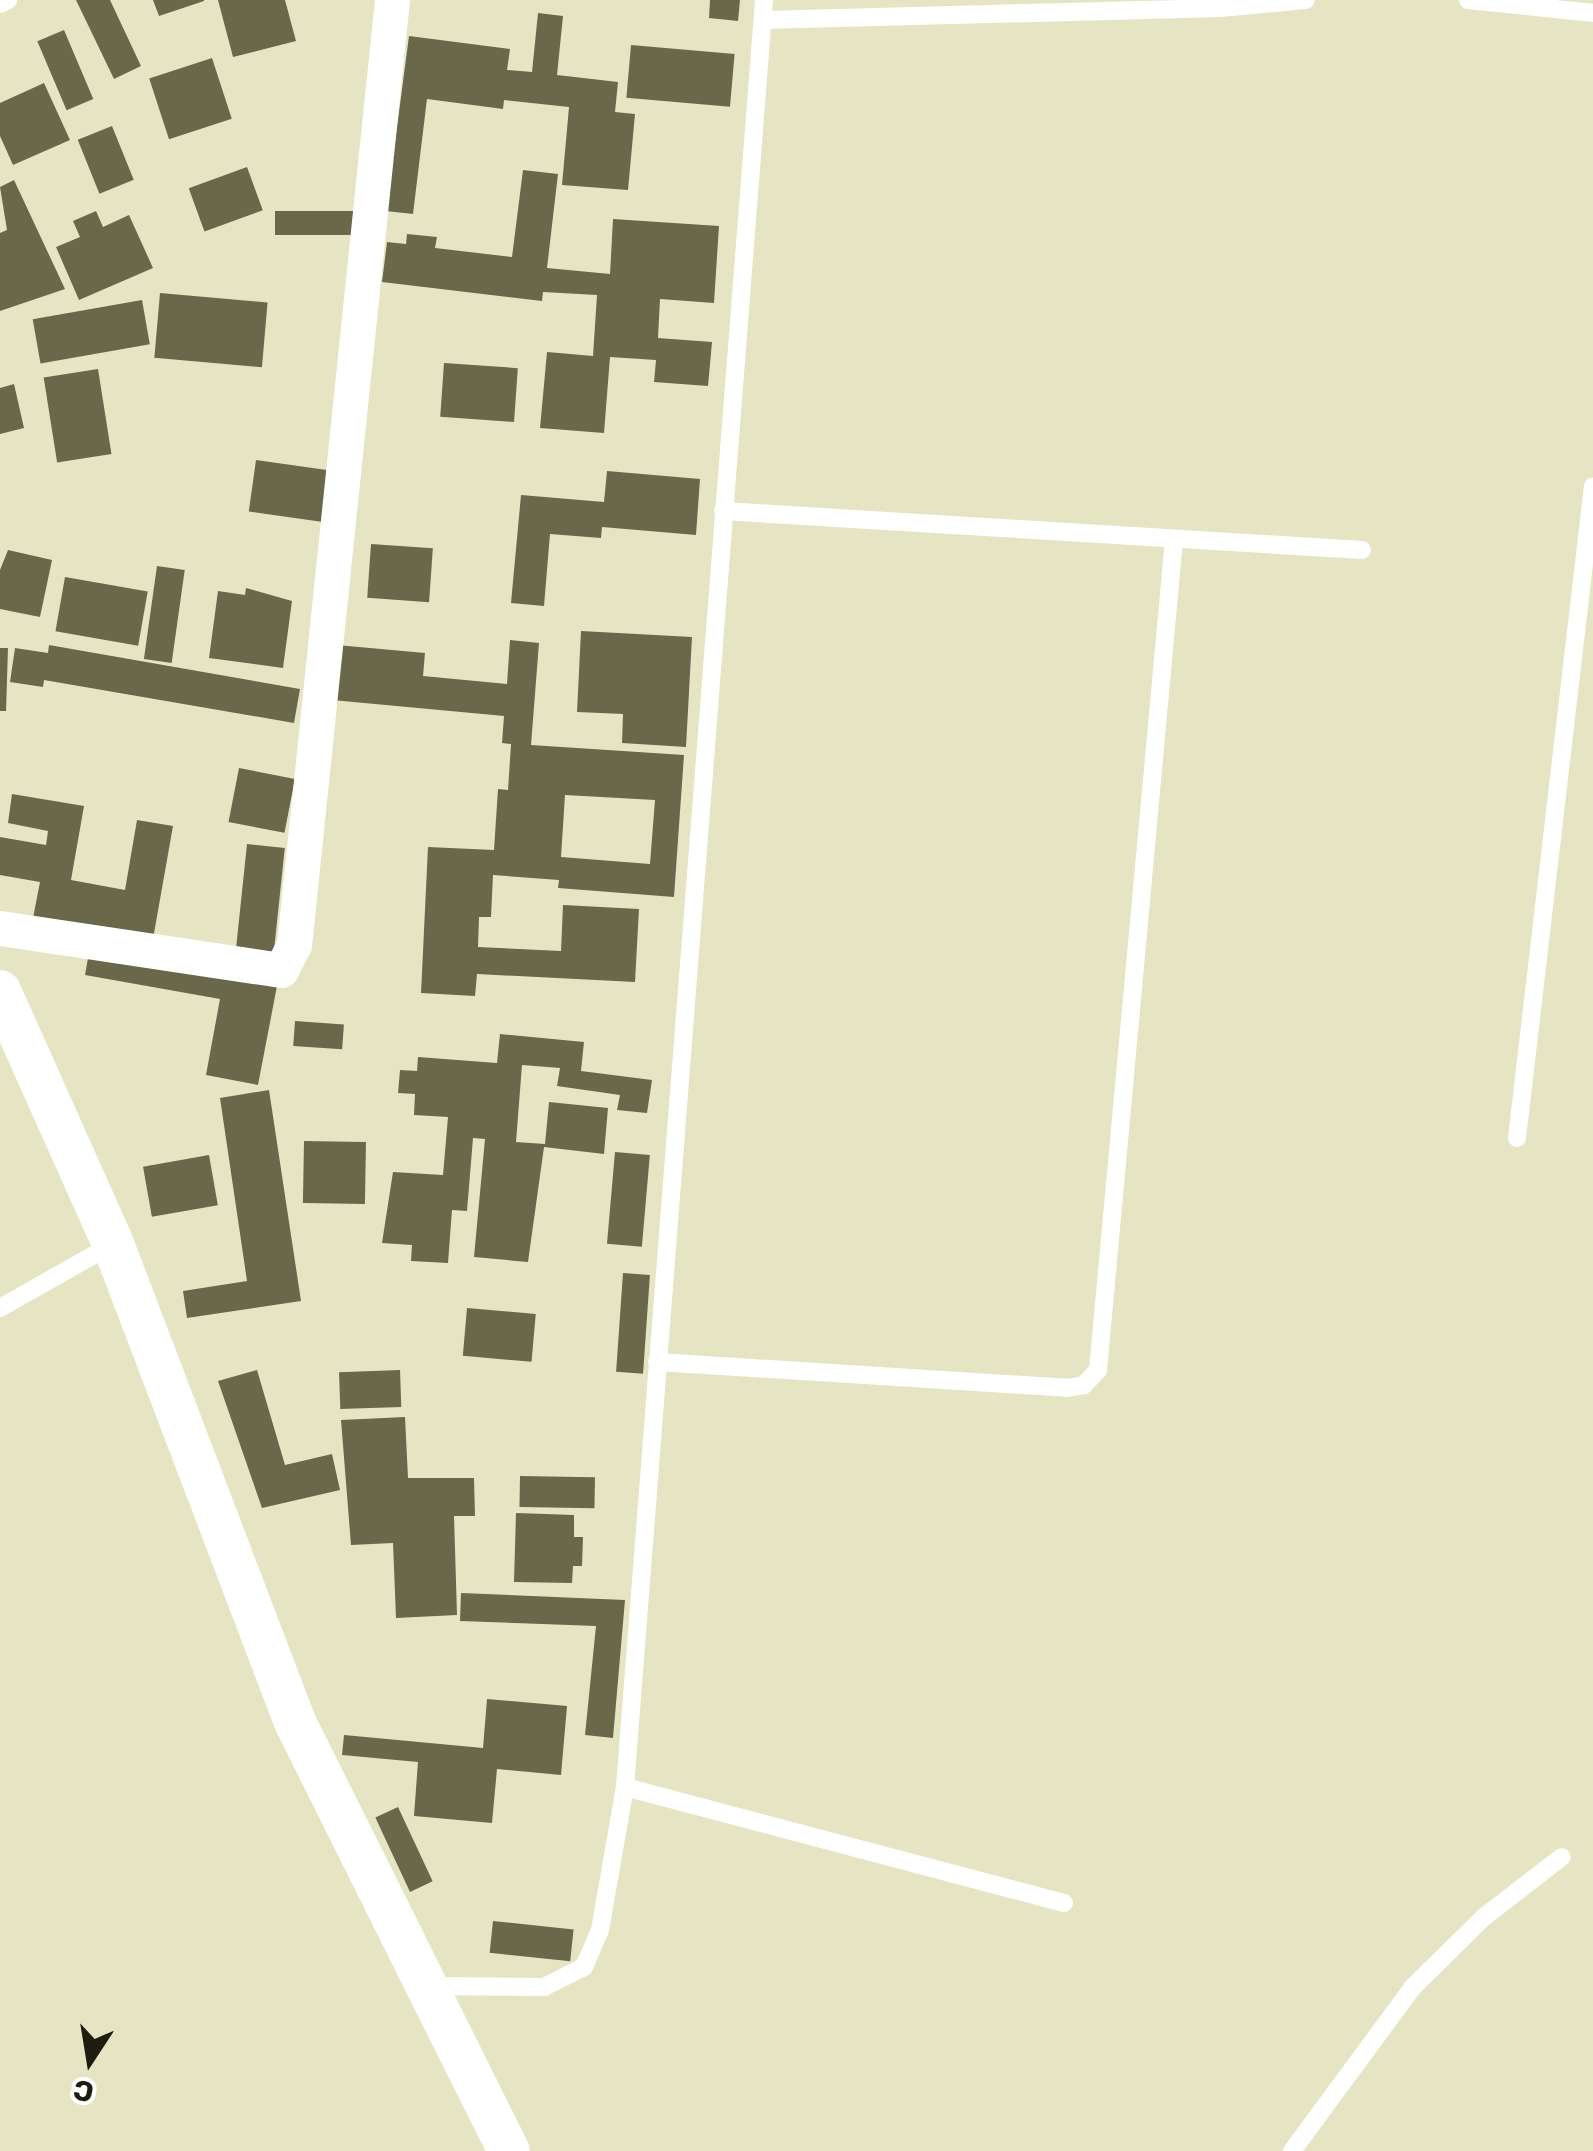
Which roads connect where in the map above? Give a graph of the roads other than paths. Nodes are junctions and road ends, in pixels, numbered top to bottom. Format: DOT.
graph roads {
  1 [pos="8,0"];
  2 [pos="392,0"];
  3 [pos="764,0"];
  4 [pos="1306,0"];
  5 [pos="1468,0"];
  6 [pos="0,4"];
  7 [pos="1593,12"];
  8 [pos="763,20"];
  9 [pos="1593,486"];
  10 [pos="722,512"];
  11 [pos="1174,538"];
  12 [pos="1362,550"];
  13 [pos="0,928"];
  14 [pos="0,991"];
  15 [pos="1516,1138"];
  16 [pos="114,1244"];
  17 [pos="0,1308"];
  18 [pos="657,1362"];
  19 [pos="625,1788"];
  20 [pos="1562,1857"];
  21 [pos="1064,1903"];
  22 [pos="427,1986"];
  23 [pos="510,2151"];
  24 [pos="1292,2151"];
  1 -- 6 [label="lane"];
  2 -- 13 [label="street"];
  3 -- 8 [label="lane"];
  4 -- 8 [label="lane"];
  5 -- 7 [label="lane"];
  8 -- 10 [label="lane"];
  9 -- 15 [label="lane"];
  10 -- 11 [label="lane"];
  10 -- 18 [label="lane"];
  11 -- 12 [label="lane"];
  11 -- 18 [label="lane"];
  14 -- 16 [label="street"];
  16 -- 17 [label="lane"];
  16 -- 22 [label="street"];
  18 -- 19 [label="lane"];
  19 -- 21 [label="lane"];
  19 -- 22 [label="lane"];
  20 -- 24 [label="lane"];
  22 -- 23 [label="street"];
}
